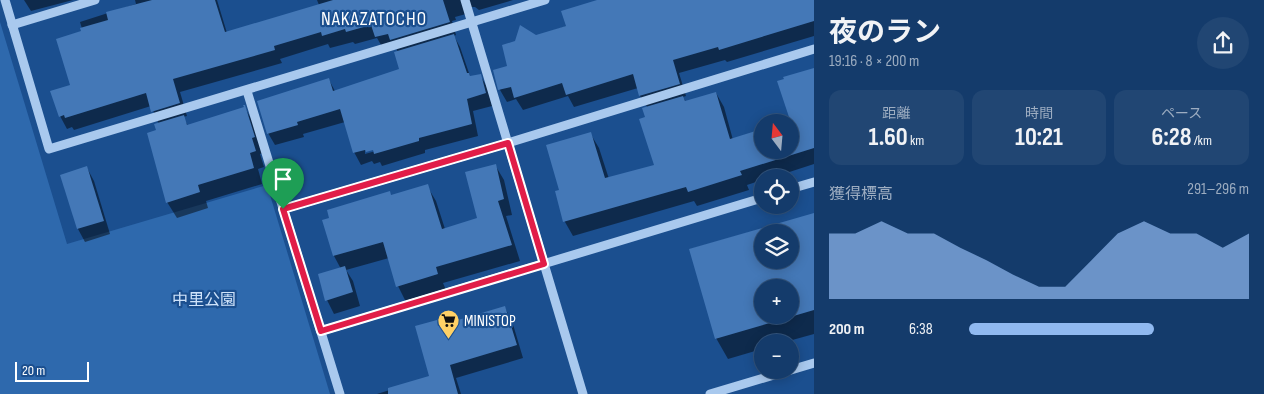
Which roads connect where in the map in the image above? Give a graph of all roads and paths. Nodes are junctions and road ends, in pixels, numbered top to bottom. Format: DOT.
graph roads {
  1 [pos="5,0"];
  2 [pos="95,0"];
  3 [pos="465,0"];
  4 [pos="545,0"];
  5 [pos="472,22"];
  6 [pos="12,25"];
  7 [pos="814,49"];
  8 [pos="247,91"];
  9 [pos="508,143"];
  10 [pos="814,182"];
  11 [pos="799,186"];
  12 [pos="754,200"];
  13 [pos="283,209"];
  14 [pos="544,264"];
  15 [pos="321,331"];
  16 [pos="814,363"];
  17 [pos="340,394"];
  18 [pos="583,394"];
  19 [pos="710,394"];
  1 -- 6 [label="street"];
  2 -- 6 [label="street"];
  3 -- 5 [label="street"];
  4 -- 5 [label="street"];
  5 -- 8 [label="street"];
  5 -- 9 [label="street"];
  6 -- 8 [label="street"];
  7 -- 9 [label="street"];
  8 -- 13 [label="street"];
  9 -- 13 [label="street"];
  9 -- 14 [label="street"];
  10 -- 11 [label="street"];
  12 -- 14 [label="street"];
  13 -- 15 [label="street"];
  14 -- 15 [label="street"];
  14 -- 18 [label="street"];
  15 -- 17 [label="street"];
  16 -- 19 [label="street"];
}
